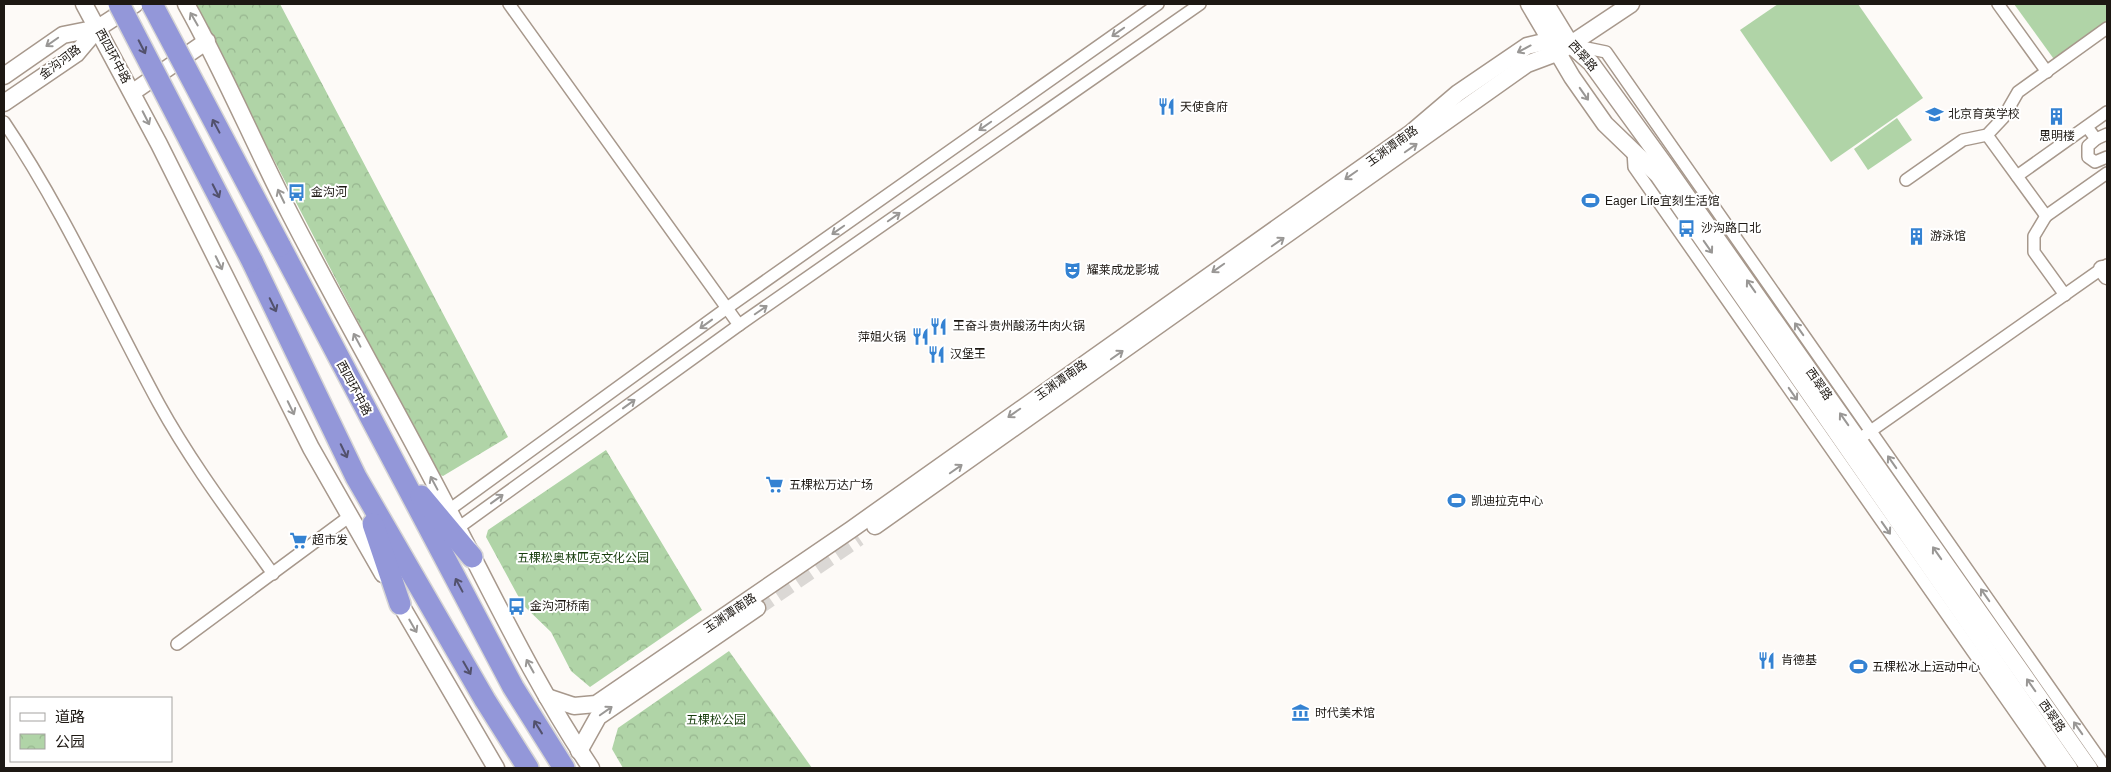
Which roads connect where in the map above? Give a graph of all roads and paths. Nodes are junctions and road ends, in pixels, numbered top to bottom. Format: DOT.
graph roads {
  1 [pos="84,4"];
  2 [pos="118,4"];
  3 [pos="135,4"];
  4 [pos="152,4"];
  5 [pos="186,4"];
  6 [pos="509,4"];
  7 [pos="1158,4"];
  8 [pos="1200,4"];
  9 [pos="1529,4"];
  10 [pos="1546,4"];
  11 [pos="1631,4"];
  12 [pos="1998,4"];
  13 [pos="98,28"];
  14 [pos="2107,28"];
  15 [pos="207,41"];
  16 [pos="1560,46"];
  17 [pos="2047,72"];
  18 [pos="4,76"];
  19 [pos="133,92"];
  20 [pos="4,103"];
  21 [pos="2107,112"];
  22 [pos="4,122"];
  23 [pos="2087,127"];
  24 [pos="2107,134"];
  25 [pos="1987,135"];
  26 [pos="2096,139"];
  27 [pos="1633,151"];
  28 [pos="2107,157"];
  29 [pos="2107,173"];
  30 [pos="2017,176"];
  31 [pos="1906,180"];
  32 [pos="2046,216"];
  33 [pos="2106,270"];
  34 [pos="2065,295"];
  35 [pos="727,308"];
  36 [pos="739,325"];
  37 [pos="1859,440"];
  38 [pos="393,462"];
  39 [pos="356,477"];
  40 [pos="449,510"];
  41 [pos="350,516"];
  42 [pos="458,528"];
  43 [pos="858,538"];
  44 [pos="472,557"];
  45 [pos="272,574"];
  46 [pos="400,604"];
  47 [pos="757,608"];
  48 [pos="178,644"];
  49 [pos="547,696"];
  50 [pos="580,751"];
  51 [pos="496,768"];
  52 [pos="528,768"];
  53 [pos="564,768"];
  54 [pos="591,768"];
  55 [pos="2054,768"];
  56 [pos="2070,768"];
  57 [pos="2089,768"];
  58 [pos="2106,768"];
  1 -- 13 [label="street, 西四环中路"];
  2 -- 39 [label="highway, one-way, bridge"];
  3 -- 13 [label="street"];
  38 -- 4 [label="highway, 西四环中路, one-way, bridge"];
  15 -- 5 [label="street, 西四环中路, one-way"];
  6 -- 35 [label="street"];
  7 -- 35 [label="street, one-way"];
  36 -- 8 [label="street, one-way"];
  9 -- 16 [label="street, 西翠路"];
  10 -- 16 [label="street, 西翠路"];
  11 -- 16 [label="street, 玉渊潭南路"];
  12 -- 17 [label="street"];
  13 -- 18 [label="street, 金沟河路, one-way"];
  13 -- 19 [label="street, 西四环中路"];
  13 -- 20 [label="street, 金沟河路"];
  14 -- 17 [label="street"];
  15 -- 19 [label="street"];
  40 -- 15 [label="street, 西四环中路, one-way"];
  16 -- 27 [label="street, 西翠路, one-way"];
  37 -- 16 [label="street, 西翠路, one-way"];
  43 -- 16 [label="street, 玉渊潭南路, one-way"];
  16 -- 49 [label="street, 玉渊潭南路, one-way"];
  17 -- 25 [label="street"];
  19 -- 41 [label="street, 西四环中路, one-way"];
  21 -- 23 [label="street"];
  22 -- 45 [label="street"];
  23 -- 26 [label="street"];
  23 -- 30 [label="street"];
  24 -- 26 [label="street"];
  25 -- 30 [label="street"];
  25 -- 31 [label="street"];
  26 -- 28 [label="street"];
  27 -- 37 [label="street, 西翠路, one-way"];
  27 -- 55 [label="street, one-way"];
  29 -- 32 [label="street"];
  30 -- 32 [label="street"];
  32 -- 34 [label="street"];
  33 -- 34 [label="street"];
  34 -- 37 [label="street"];
  35 -- 36 [label="street"];
  35 -- 40 [label="street, one-way"];
  42 -- 36 [label="street, one-way"];
  37 -- 56 [label="street, 西翠路"];
  57 -- 37 [label="street, 西翠路, one-way"];
  58 -- 37 [label="street, one-way"];
  38 -- 44 [label="highway"];
  53 -- 38 [label="highway, 西四环中路, one-way"];
  39 -- 46 [label="highway"];
  39 -- 52 [label="highway, one-way"];
  40 -- 42 [label="street, 西四环中路"];
  41 -- 45 [label="street"];
  41 -- 46 [label="street, 西四环中路"];
  42 -- 44 [label="street, 西四环中路"];
  49 -- 44 [label="street, 西四环中路, one-way"];
  45 -- 48 [label="street"];
  46 -- 51 [label="street, 西四环中路, one-way"];
  50 -- 47 [label="street, 玉渊潭南路, one-way"];
  49 -- 50 [label="street, 西四环中路"];
  50 -- 54 [label="street, 西四环中路"];
}
